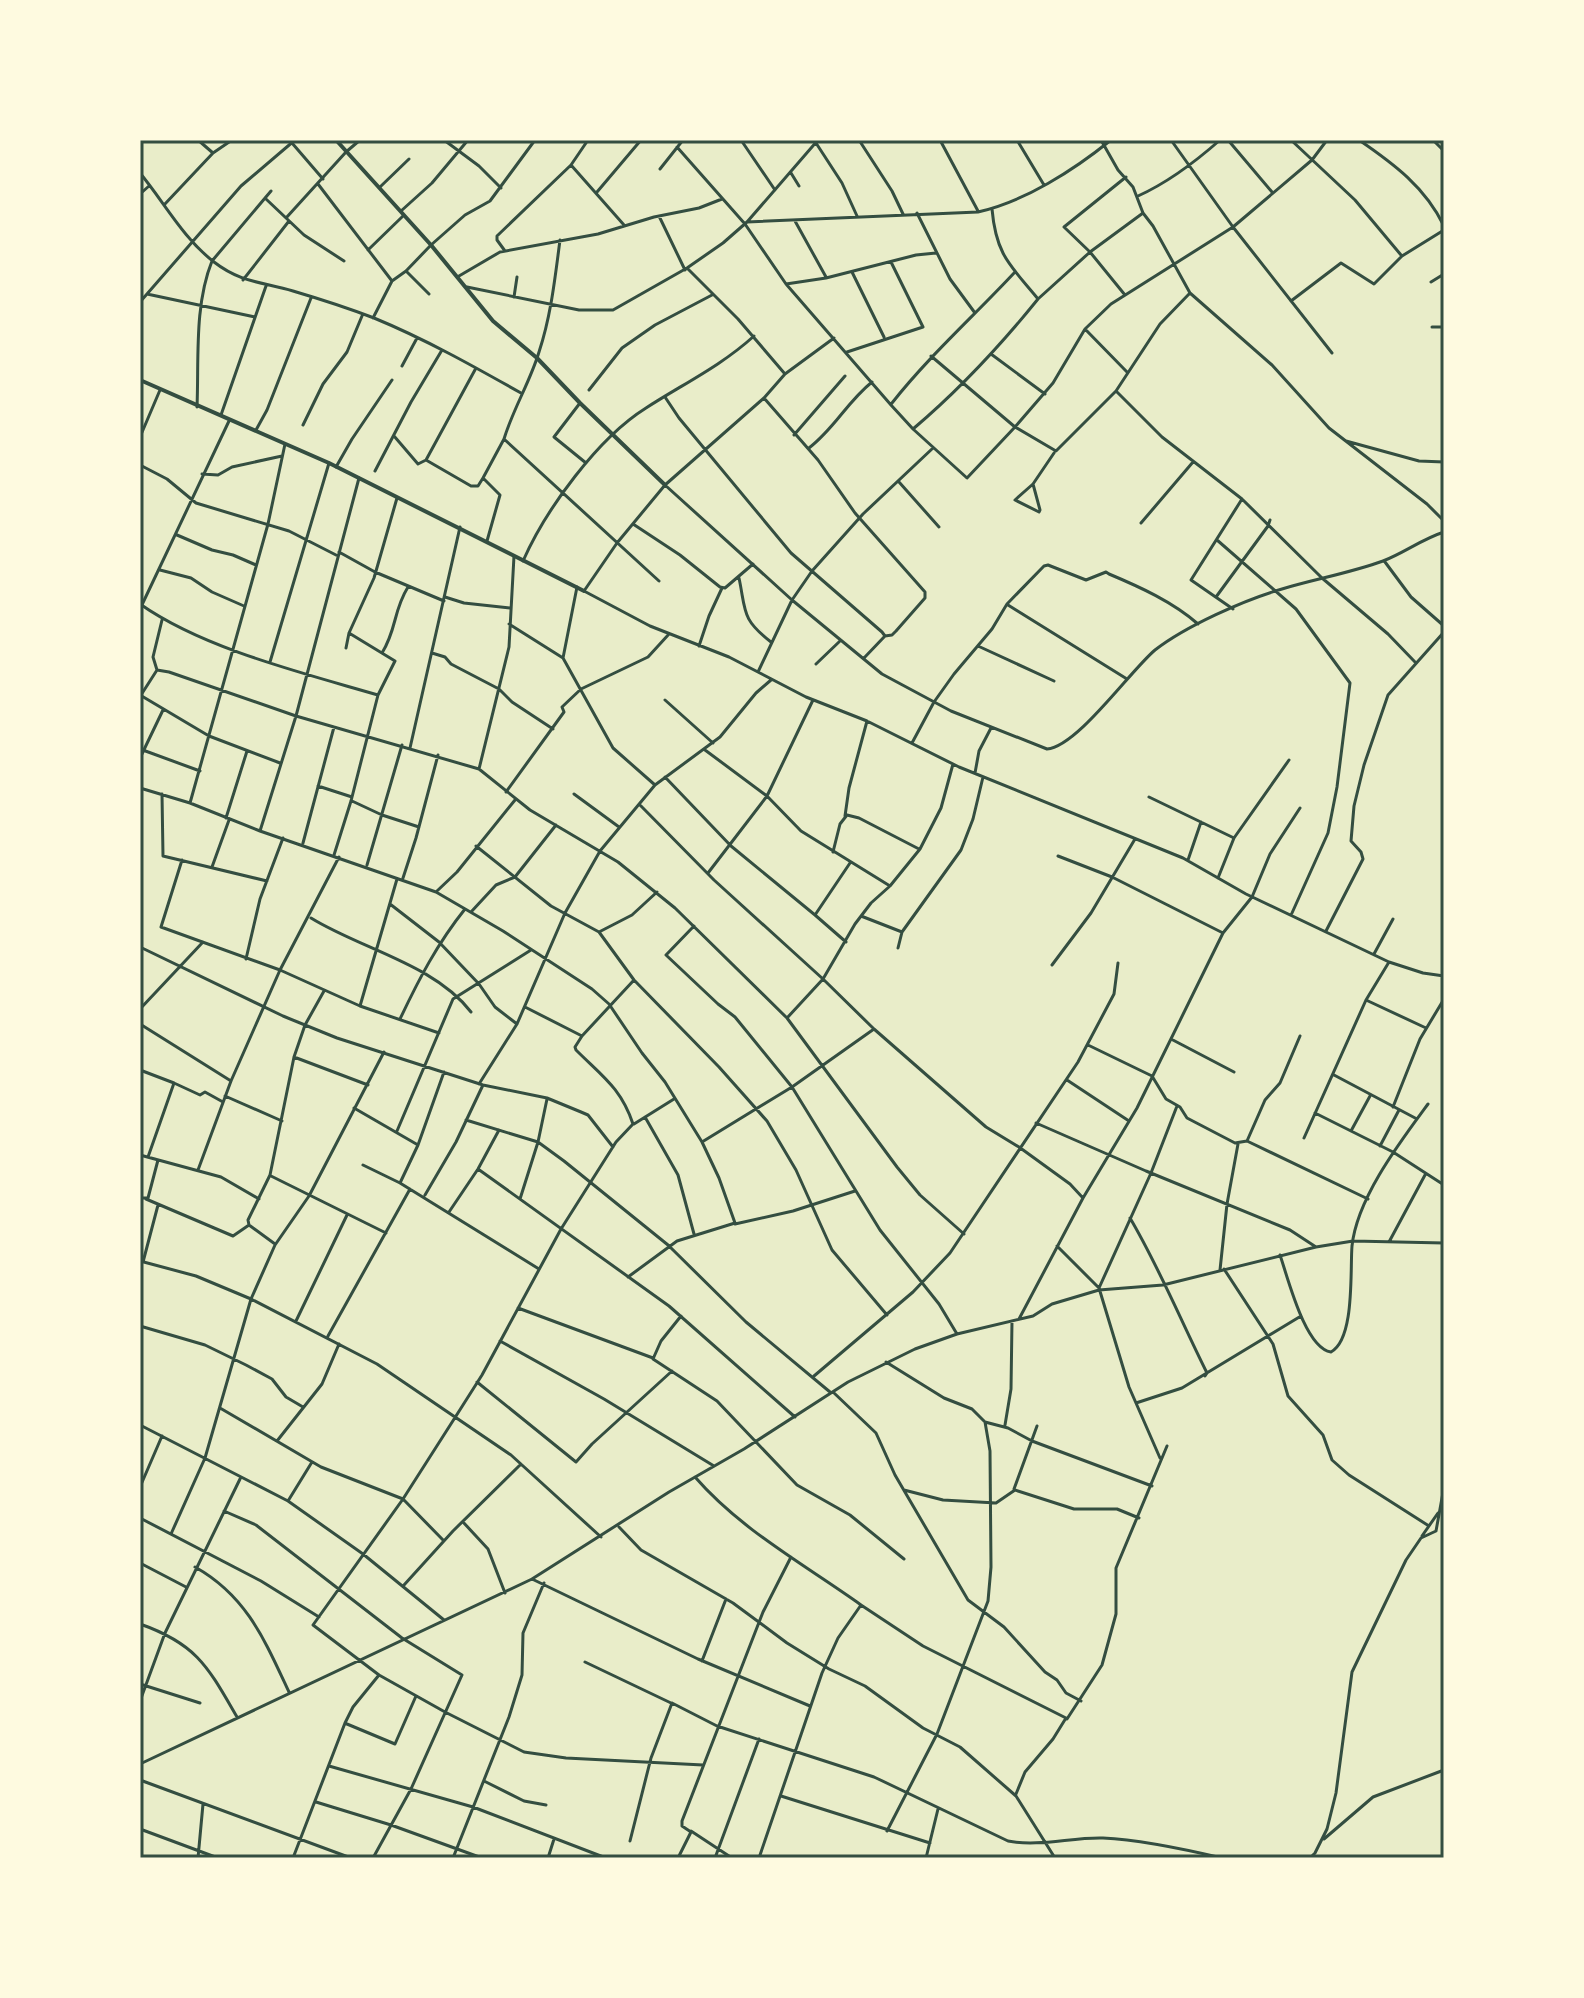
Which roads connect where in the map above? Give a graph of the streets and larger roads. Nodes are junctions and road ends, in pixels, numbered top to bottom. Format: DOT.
graph roads {
  1 [pos="198,140"];
  2 [pos="232,140"];
  3 [pos="336,140"];
  4 [pos="360,140"];
  5 [pos="444,140"];
  6 [pos="468,140"];
  7 [pos="535,140"];
  8 [pos="588,140"];
  9 [pos="641,140"];
  10 [pos="683,140"];
  11 [pos="859,140"];
  12 [pos="940,140"];
  13 [pos="951,140"];
  14 [pos="1017,140"];
  15 [pos="1101,140"];
  16 [pos="1111,140"];
  17 [pos="1171,140"];
  18 [pos="1220,140"];
  19 [pos="1228,140"];
  20 [pos="1291,140"];
  21 [pos="1327,140"];
  22 [pos="1359,140"];
  23 [pos="1433,140"];
  24 [pos="294,141"];
  25 [pos="743,141"];
  26 [pos="816,141"];
  27 [pos="943,145"];
  28 [pos="1104,145"];
  29 [pos="677,147"];
  30 [pos="460,150"];
  31 [pos="1444,151"];
  32 [pos="346,152"];
  33 [pos="213,153"];
  34 [pos="409,159"];
  35 [pos="1312,160"];
  36 [pos="571,165"];
  37 [pos="1189,166"];
  38 [pos="660,169"];
  39 [pos="790,172"];
  40 [pos="140,173"];
  41 [pos="1126,177"];
  42 [pos="323,179"];
  43 [pos="318,184"];
  44 [pos="150,185"];
  45 [pos="1044,185"];
  46 [pos="799,186"];
  47 [pos="379,187"];
  48 [pos="501,188"];
  49 [pos="775,190"];
  50 [pos="271,191"];
  51 [pos="597,193"];
  52 [pos="140,194"];
  53 [pos="1273,194"];
  54 [pos="1137,197"];
  55 [pos="266,199"];
  56 [pos="722,199"];
  57 [pos="164,205"];
  58 [pos="992,209"];
  59 [pos="978,212"];
  60 [pos="402,213"];
  61 [pos="917,213"];
  62 [pos="1143,213"];
  63 [pos="903,214"];
  64 [pos="659,216"];
  65 [pos="857,216"];
  66 [pos="288,220"];
  67 [pos="795,221"];
  68 [pos="746,223"];
  69 [pos="625,226"];
  70 [pos="1233,227"];
  71 [pos="1444,228"];
  72 [pos="560,240"];
  73 [pos="194,241"];
  74 [pos="431,245"];
  75 [pos="368,250"];
  76 [pos="505,251"];
  77 [pos="1090,252"];
  78 [pos="936,253"];
  79 [pos="1402,256"];
  80 [pos="212,261"];
  81 [pos="344,261"];
  82 [pos="891,262"];
  83 [pos="1174,262"];
  84 [pos="686,269"];
  85 [pos="406,271"];
  86 [pos="852,272"];
  87 [pos="1015,272"];
  88 [pos="1444,274"];
  89 [pos="517,277"];
  90 [pos="456,278"];
  91 [pos="826,278"];
  92 [pos="243,280"];
  93 [pos="392,281"];
  94 [pos="1431,282"];
  95 [pos="786,284"];
  96 [pos="266,286"];
  97 [pos="463,286"];
  98 [pos="1190,293"];
  99 [pos="147,294"];
  100 [pos="429,294"];
  101 [pos="712,295"];
  102 [pos="1125,295"];
  103 [pos="311,298"];
  104 [pos="514,298"];
  105 [pos="1038,299"];
  106 [pos="1291,301"];
  107 [pos="140,302"];
  108 [pos="551,306"];
  109 [pos="202,307"];
  110 [pos="976,314"];
  111 [pos="363,315"];
  112 [pos="255,317"];
  113 [pos="373,318"];
  114 [pos="1432,327"];
  115 [pos="1444,327"];
  116 [pos="1085,329"];
  117 [pos="754,336"];
  118 [pos="417,338"];
  119 [pos="834,338"];
  120 [pos="884,338"];
  121 [pos="442,350"];
  122 [pos="847,352"];
  123 [pos="1332,353"];
  124 [pos="991,354"];
  125 [pos="931,356"];
  126 [pos="537,358"];
  127 [pos="402,366"];
  128 [pos="476,368"];
  129 [pos="1128,373"];
  130 [pos="785,374"];
  131 [pos="845,376"];
  132 [pos="140,380"];
  133 [pos="392,380"];
  134 [pos="872,382"];
  135 [pos="964,382"];
  136 [pos="160,390"];
  137 [pos="589,390"];
  138 [pos="1116,391"];
  139 [pos="521,393"];
  140 [pos="1045,394"];
  141 [pos="665,397"];
  142 [pos="764,398"];
  143 [pos="580,403"];
  144 [pos="891,405"];
  145 [pos="197,407"];
  146 [pos="221,417"];
  147 [pos="229,421"];
  148 [pos="303,425"];
  149 [pos="1015,427"];
  150 [pos="913,429"];
  151 [pos="255,431"];
  152 [pos="612,435"];
  153 [pos="794,435"];
  154 [pos="394,436"];
  155 [pos="140,437"];
  156 [pos="504,439"];
  157 [pos="1346,441"];
  158 [pos="285,444"];
  159 [pos="933,448"];
  160 [pos="807,449"];
  161 [pos="707,450"];
  162 [pos="1056,451"];
  163 [pos="282,456"];
  164 [pos="426,460"];
  165 [pos="1193,462"];
  166 [pos="1444,462"];
  167 [pos="329,463"];
  168 [pos="588,464"];
  169 [pos="140,465"];
  170 [pos="336,467"];
  171 [pos="375,471"];
  172 [pos="202,474"];
  173 [pos="359,478"];
  174 [pos="483,478"];
  175 [pos="899,482"];
  176 [pos="1033,484"];
  177 [pos="665,485"];
  178 [pos="562,494"];
  179 [pos="397,498"];
  180 [pos="1242,499"];
  181 [pos="191,501"];
  182 [pos="860,518"];
  183 [pos="1270,520"];
  184 [pos="1444,521"];
  185 [pos="1141,523"];
  186 [pos="268,524"];
  187 [pos="633,524"];
  188 [pos="1268,526"];
  189 [pos="460,527"];
  190 [pos="939,527"];
  191 [pos="1444,532"];
  192 [pos="176,535"];
  193 [pos="306,540"];
  194 [pos="1217,540"];
  195 [pos="487,541"];
  196 [pos="617,543"];
  197 [pos="337,553"];
  198 [pos="514,556"];
  199 [pos="523,561"];
  200 [pos="1242,561"];
  201 [pos="1384,561"];
  202 [pos="753,564"];
  203 [pos="256,565"];
  204 [pos="160,570"];
  205 [pos="812,571"];
  206 [pos="375,572"];
  207 [pos="739,578"];
  208 [pos="1322,578"];
  209 [pos="659,581"];
  210 [pos="408,587"];
  211 [pos="577,587"];
  212 [pos="722,588"];
  213 [pos="1277,590"];
  214 [pos="584,591"];
  215 [pos="1216,597"];
  216 [pos="444,599"];
  217 [pos="792,600"];
  218 [pos="1007,604"];
  219 [pos="141,606"];
  220 [pos="244,606"];
  221 [pos="510,608"];
  222 [pos="1233,609"];
  223 [pos="162,620"];
  224 [pos="509,624"];
  225 [pos="1198,624"];
  226 [pos="1444,629"];
  227 [pos="349,633"];
  228 [pos="669,634"];
  229 [pos="885,636"];
  230 [pos="840,641"];
  231 [pos="771,642"];
  232 [pos="699,646"];
  233 [pos="978,646"];
  234 [pos="232,648"];
  235 [pos="346,648"];
  236 [pos="382,653"];
  237 [pos="431,653"];
  238 [pos="563,658"];
  239 [pos="863,659"];
  240 [pos="270,662"];
  241 [pos="1415,662"];
  242 [pos="816,664"];
  243 [pos="157,670"];
  244 [pos="757,673"];
  245 [pos="307,674"];
  246 [pos="1127,679"];
  247 [pos="771,680"];
  248 [pos="1054,681"];
  249 [pos="221,688"];
  250 [pos="499,689"];
  251 [pos="581,689"];
  252 [pos="140,695"];
  253 [pos="378,695"];
  254 [pos="665,700"];
  255 [pos="813,700"];
  256 [pos="934,702"];
  257 [pos="163,710"];
  258 [pos="296,716"];
  259 [pos="867,721"];
  260 [pos="334,727"];
  261 [pos="991,728"];
  262 [pos="553,729"];
  263 [pos="368,735"];
  264 [pos="209,736"];
  265 [pos="713,743"];
  266 [pos="912,743"];
  267 [pos="402,745"];
  268 [pos="410,748"];
  269 [pos="141,749"];
  270 [pos="705,750"];
  271 [pos="247,751"];
  272 [pos="438,755"];
  273 [pos="140,758"];
  274 [pos="1289,760"];
  275 [pos="280,763"];
  276 [pos="953,764"];
  277 [pos="479,769"];
  278 [pos="200,771"];
  279 [pos="975,774"];
  280 [pos="665,777"];
  281 [pos="983,777"];
  282 [pos="655,785"];
  283 [pos="318,786"];
  284 [pos="140,788"];
  285 [pos="506,792"];
  286 [pos="162,794"];
  287 [pos="574,794"];
  288 [pos="767,796"];
  289 [pos="1149,797"];
  290 [pos="352,799"];
  291 [pos="515,800"];
  292 [pos="190,803"];
  293 [pos="639,804"];
  294 [pos="1300,808"];
  295 [pos="382,815"];
  296 [pos="845,816"];
  297 [pos="227,819"];
  298 [pos="1201,822"];
  299 [pos="556,825"];
  300 [pos="419,827"];
  301 [pos="619,828"];
  302 [pos="260,831"];
  303 [pos="283,838"];
  304 [pos="1234,838"];
  305 [pos="1135,839"];
  306 [pos="302,845"];
  307 [pos="476,846"];
  308 [pos="731,846"];
  309 [pos="920,849"];
  310 [pos="600,851"];
  311 [pos="833,852"];
  312 [pos="336,856"];
  313 [pos="1058,856"];
  314 [pos="182,860"];
  315 [pos="1188,861"];
  316 [pos="851,862"];
  317 [pos="367,866"];
  318 [pos="212,867"];
  319 [pos="707,874"];
  320 [pos="515,877"];
  321 [pos="1112,877"];
  322 [pos="400,878"];
  323 [pos="1218,878"];
  324 [pos="267,881"];
  325 [pos="890,886"];
  326 [pos="436,892"];
  327 [pos="657,892"];
  328 [pos="1252,897"];
  329 [pos="390,904"];
  330 [pos="465,909"];
  331 [pos="471,912"];
  332 [pos="565,913"];
  333 [pos="815,915"];
  334 [pos="1292,915"];
  335 [pos="861,916"];
  336 [pos="310,918"];
  337 [pos="1393,919"];
  338 [pos="694,926"];
  339 [pos="1325,931"];
  340 [pos="599,932"];
  341 [pos="902,932"];
  342 [pos="1223,933"];
  343 [pos="203,942"];
  344 [pos="439,942"];
  345 [pos="846,942"];
  346 [pos="140,947"];
  347 [pos="377,948"];
  348 [pos="898,948"];
  349 [pos="532,949"];
  350 [pos="1373,955"];
  351 [pos="246,959"];
  352 [pos="547,959"];
  353 [pos="1389,962"];
  354 [pos="1118,963"];
  355 [pos="1052,965"];
  356 [pos="181,968"];
  357 [pos="280,970"];
  358 [pos="421,973"];
  359 [pos="1444,976"];
  360 [pos="823,979"];
  361 [pos="634,980"];
  362 [pos="479,984"];
  363 [pos="324,991"];
  364 [pos="458,995"];
  365 [pos="1444,999"];
  366 [pos="1366,1000"];
  367 [pos="609,1004"];
  368 [pos="360,1006"];
  369 [pos="264,1007"];
  370 [pos="525,1007"];
  371 [pos="140,1009"];
  372 [pos="471,1012"];
  373 [pos="787,1018"];
  374 [pos="400,1019"];
  375 [pos="140,1024"];
  376 [pos="517,1024"];
  377 [pos="305,1025"];
  378 [pos="1426,1028"];
  379 [pos="874,1029"];
  380 [pos="439,1033"];
  381 [pos="582,1036"];
  382 [pos="1300,1036"];
  383 [pos="1171,1039"];
  384 [pos="1088,1045"];
  385 [pos="384,1052"];
  386 [pos="294,1057"];
  387 [pos="823,1064"];
  388 [pos="423,1065"];
  389 [pos="140,1070"];
  390 [pos="444,1072"];
  391 [pos="1234,1072"];
  392 [pos="1334,1075"];
  393 [pos="1152,1076"];
  394 [pos="1067,1080"];
  395 [pos="231,1081"];
  396 [pos="174,1083"];
  397 [pos="481,1084"];
  398 [pos="368,1085"];
  399 [pos="792,1087"];
  400 [pos="225,1096"];
  401 [pos="1370,1096"];
  402 [pos="547,1098"];
  403 [pos="674,1099"];
  404 [pos="223,1102"];
  405 [pos="1428,1104"];
  406 [pos="1177,1106"];
  407 [pos="1393,1107"];
  408 [pos="354,1108"];
  409 [pos="756,1110"];
  410 [pos="1399,1110"];
  411 [pos="1314,1113"];
  412 [pos="645,1117"];
  413 [pos="1417,1119"];
  414 [pos="466,1120"];
  415 [pos="282,1121"];
  416 [pos="1129,1121"];
  417 [pos="1036,1123"];
  418 [pos="633,1124"];
  419 [pos="500,1129"];
  420 [pos="397,1131"];
  421 [pos="1350,1132"];
  422 [pos="1304,1138"];
  423 [pos="1247,1141"];
  424 [pos="538,1142"];
  425 [pos="702,1142"];
  426 [pos="1238,1144"];
  427 [pos="418,1145"];
  428 [pos="613,1147"];
  429 [pos="1019,1147"];
  430 [pos="1379,1147"];
  431 [pos="1393,1152"];
  432 [pos="140,1155"];
  433 [pos="1110,1156"];
  434 [pos="148,1157"];
  435 [pos="158,1160"];
  436 [pos="363,1165"];
  437 [pos="478,1169"];
  438 [pos="198,1170"];
  439 [pos="1151,1173"];
  440 [pos="270,1175"];
  441 [pos="1425,1175"];
  442 [pos="400,1183"];
  443 [pos="590,1184"];
  444 [pos="1444,1185"];
  445 [pos="410,1189"];
  446 [pos="856,1190"];
  447 [pos="309,1196"];
  448 [pos="424,1196"];
  449 [pos="140,1198"];
  450 [pos="1083,1198"];
  451 [pos="146,1199"];
  452 [pos="259,1199"];
  453 [pos="520,1199"];
  454 [pos="1368,1199"];
  455 [pos="1227,1204"];
  456 [pos="158,1205"];
  457 [pos="811,1205"];
  458 [pos="449,1212"];
  459 [pos="347,1215"];
  460 [pos="1130,1218"];
  461 [pos="735,1224"];
  462 [pos="249,1225"];
  463 [pos="561,1229"];
  464 [pos="386,1233"];
  465 [pos="964,1234"];
  466 [pos="694,1236"];
  467 [pos="1353,1241"];
  468 [pos="1388,1243"];
  469 [pos="1444,1243"];
  470 [pos="275,1245"];
  471 [pos="668,1245"];
  472 [pos="1057,1246"];
  473 [pos="1316,1247"];
  474 [pos="1280,1255"];
  475 [pos="141,1262"];
  476 [pos="539,1269"];
  477 [pos="1222,1270"];
  478 [pos="628,1277"];
  479 [pos="922,1283"];
  480 [pos="1163,1285"];
  481 [pos="1099,1289"];
  482 [pos="251,1299"];
  483 [pos="518,1308"];
  484 [pos="887,1315"];
  485 [pos="681,1316"];
  486 [pos="1301,1316"];
  487 [pos="1019,1319"];
  488 [pos="296,1321"];
  489 [pos="1012,1321"];
  490 [pos="140,1326"];
  491 [pos="957,1334"];
  492 [pos="1268,1336"];
  493 [pos="327,1337"];
  494 [pos="500,1341"];
  495 [pos="340,1344"];
  496 [pos="653,1358"];
  497 [pos="233,1359"];
  498 [pos="886,1362"];
  499 [pos="672,1371"];
  500 [pos="1206,1374"];
  501 [pos="814,1376"];
  502 [pos="477,1382"];
  503 [pos="832,1392"];
  504 [pos="1136,1403"];
  505 [pos="303,1407"];
  506 [pos="220,1408"];
  507 [pos="627,1414"];
  508 [pos="456,1416"];
  509 [pos="795,1417"];
  510 [pos="985,1422"];
  511 [pos="140,1425"];
  512 [pos="1005,1426"];
  513 [pos="1037,1426"];
  514 [pos="162,1436"];
  515 [pos="277,1441"];
  516 [pos="756,1441"];
  517 [pos="1032,1441"];
  518 [pos="1167,1446"];
  519 [pos="205,1458"];
  520 [pos="1161,1461"];
  521 [pos="312,1462"];
  522 [pos="521,1464"];
  523 [pos="714,1466"];
  524 [pos="695,1477"];
  525 [pos="241,1478"];
  526 [pos="1152,1486"];
  527 [pos="140,1487"];
  528 [pos="1444,1487"];
  529 [pos="1014,1489"];
  530 [pos="904,1490"];
  531 [pos="403,1499"];
  532 [pos="288,1501"];
  533 [pos="990,1503"];
  534 [pos="224,1511"];
  535 [pos="1438,1513"];
  536 [pos="140,1518"];
  537 [pos="1139,1518"];
  538 [pos="463,1522"];
  539 [pos="618,1526"];
  540 [pos="1429,1526"];
  541 [pos="171,1534"];
  542 [pos="601,1537"];
  543 [pos="1421,1538"];
  544 [pos="444,1541"];
  545 [pos="204,1550"];
  546 [pos="363,1554"];
  547 [pos="791,1557"];
  548 [pos="904,1559"];
  549 [pos="140,1563"];
  550 [pos="195,1567"];
  551 [pos="532,1579"];
  552 [pos="544,1583"];
  553 [pos="403,1586"];
  554 [pos="186,1587"];
  555 [pos="339,1589"];
  556 [pos="505,1593"];
  557 [pos="726,1599"];
  558 [pos="861,1605"];
  559 [pos="984,1612"];
  560 [pos="319,1617"];
  561 [pos="444,1620"];
  562 [pos="759,1621"];
  563 [pos="140,1624"];
  564 [pos="165,1633"];
  565 [pos="402,1638"];
  566 [pos="358,1659"];
  567 [pos="702,1661"];
  568 [pos="585,1662"];
  569 [pos="825,1666"];
  570 [pos="963,1668"];
  571 [pos="379,1675"];
  572 [pos="738,1677"];
  573 [pos="140,1684"];
  574 [pos="146,1686"];
  575 [pos="289,1692"];
  576 [pos="416,1696"];
  577 [pos="140,1701"];
  578 [pos="1081,1701"];
  579 [pos="200,1703"];
  580 [pos="671,1703"];
  581 [pos="810,1706"];
  582 [pos="445,1712"];
  583 [pos="237,1717"];
  584 [pos="1067,1719"];
  585 [pos="345,1723"];
  586 [pos="717,1726"];
  587 [pos="937,1734"];
  588 [pos="759,1739"];
  589 [pos="500,1741"];
  590 [pos="796,1750"];
  591 [pos="650,1762"];
  592 [pos="140,1764"];
  593 [pos="703,1765"];
  594 [pos="329,1766"];
  595 [pos="1444,1770"];
  596 [pos="140,1780"];
  597 [pos="484,1781"];
  598 [pos="411,1789"];
  599 [pos="905,1792"];
  600 [pos="781,1795"];
  601 [pos="1016,1796"];
  602 [pos="316,1802"];
  603 [pos="203,1804"];
  604 [pos="546,1805"];
  605 [pos="473,1807"];
  606 [pos="938,1809"];
  607 [pos="391,1825"];
  608 [pos="140,1829"];
  609 [pos="691,1831"];
  610 [pos="887,1831"];
  611 [pos="554,1838"];
  612 [pos="301,1839"];
  613 [pos="630,1841"];
  614 [pos="1045,1841"];
  615 [pos="1321,1841"];
  616 [pos="930,1843"];
  617 [pos="457,1849"];
  618 [pos="199,1850"];
  619 [pos="718,1850"];
  620 [pos="198,1858"];
  621 [pos="218,1858"];
  622 [pos="293,1858"];
  623 [pos="351,1858"];
  624 [pos="373,1858"];
  625 [pos="453,1858"];
  626 [pos="482,1858"];
  627 [pos="548,1858"];
  628 [pos="606,1858"];
  629 [pos="678,1858"];
  630 [pos="715,1858"];
  631 [pos="732,1858"];
  632 [pos="759,1858"];
  633 [pos="926,1858"];
  634 [pos="1055,1858"];
  635 [pos="1222,1858"];
  636 [pos="1310,1858"];
  1 -- 33 [label="street"];
  2 -- 33 [label="street"];
  3 -- 32 [label="street"];
  4 -- 32 [label="street"];
  5 -- 30 [label="street"];
  6 -- 30 [label="street"];
  7 -- 48 [label="street"];
  8 -- 36 [label="street"];
  9 -- 51 [label="street"];
  10 -- 29 [label="street"];
  11 -- 63 [label="street"];
  12 -- 27 [label="street"];
  13 -- 27 [label="street"];
  14 -- 45 [label="street"];
  15 -- 28 [label="street"];
  16 -- 28 [label="street"];
  17 -- 37 [label="street"];
  18 -- 37 [label="street"];
  19 -- 53 [label="street"];
  20 -- 35 [label="street"];
  21 -- 35 [label="street"];
  22 -- 71 [label="street"];
  23 -- 31 [label="street"];
  24 -- 42 [label="street"];
  24 -- 73 [label="street"];
  25 -- 49 [label="street"];
  26 -- 39 [label="street"];
  26 -- 65 [label="street"];
  27 -- 59 [label="street"];
  28 -- 41 [label="street"];
  28 -- 45 [label="street"];
  29 -- 38 [label="street"];
  29 -- 56 [label="street"];
  30 -- 48 [label="street"];
  30 -- 60 [label="street"];
  32 -- 42 [label="street"];
  32 -- 47 [label="street"];
  33 -- 57 [label="street"];
  34 -- 47 [label="street"];
  35 -- 53 [label="street"];
  35 -- 79 [label="street"];
  36 -- 51 [label="street"];
  36 -- 76 [label="street"];
  37 -- 54 [label="street"];
  37 -- 70 [label="street"];
  39 -- 46 [label="street"];
  39 -- 49 [label="street"];
  40 -- 44 [label="street"];
  41 -- 54 [label="street"];
  41 -- 77 [label="street"];
  42 -- 43 [label="street"];
  43 -- 66 [label="street"];
  43 -- 75 [label="street"];
  44 -- 52 [label="street"];
  44 -- 57 [label="street"];
  45 -- 58 [label="street"];
  47 -- 60 [label="street"];
  48 -- 74 [label="street"];
  49 -- 68 [label="street"];
  50 -- 55 [label="street"];
  51 -- 69 [label="street"];
  53 -- 70 [label="street"];
  54 -- 62 [label="street"];
  55 -- 66 [label="street"];
  55 -- 80 [label="street"];
  56 -- 64 [label="street"];
  56 -- 68 [label="street"];
  57 -- 73 [label="street"];
  58 -- 59 [label="street"];
  58 -- 87 [label="street"];
  59 -- 61 [label="street"];
  60 -- 74 [label="street"];
  60 -- 75 [label="street"];
  61 -- 63 [label="street"];
  61 -- 78 [label="street"];
  62 -- 77 [label="street"];
  62 -- 83 [label="street"];
  63 -- 65 [label="street"];
  64 -- 69 [label="street"];
  64 -- 84 [label="street"];
  65 -- 67 [label="street"];
  66 -- 81 [label="street"];
  66 -- 92 [label="street"];
  67 -- 68 [label="street"];
  67 -- 91 [label="street"];
  68 -- 84 [label="street"];
  68 -- 95 [label="street"];
  69 -- 72 [label="street"];
  70 -- 83 [label="street"];
  70 -- 106 [label="street"];
  71 -- 79 [label="street"];
  72 -- 76 [label="street"];
  72 -- 108 [label="street"];
  73 -- 80 [label="street"];
  73 -- 99 [label="street"];
  74 -- 85 [label="street"];
  74 -- 90 [label="street"];
  75 -- 93 [label="street"];
  76 -- 90 [label="street"];
  77 -- 102 [label="street"];
  77 -- 105 [label="street"];
  78 -- 82 [label="street"];
  78 -- 110 [label="street"];
  79 -- 106 [label="street"];
  80 -- 92 [label="street"];
  80 -- 109 [label="street"];
  82 -- 86 [label="street"];
  82 -- 120 [label="street"];
  83 -- 98 [label="street"];
  83 -- 102 [label="street"];
  84 -- 101 [label="street"];
  84 -- 108 [label="street"];
  85 -- 93 [label="street"];
  85 -- 100 [label="street"];
  86 -- 91 [label="street"];
  86 -- 120 [label="street"];
  87 -- 105 [label="street"];
  87 -- 110 [label="street"];
  88 -- 94 [label="street"];
  89 -- 104 [label="street"];
  90 -- 97 [label="street"];
  91 -- 95 [label="street"];
  92 -- 96 [label="street"];
  93 -- 113 [label="street"];
  95 -- 119 [label="street"];
  96 -- 103 [label="street"];
  96 -- 112 [label="street"];
  97 -- 104 [label="street"];
  97 -- 126 [label="street"];
  98 -- 129 [label="street"];
  98 -- 157 [label="street"];
  99 -- 107 [label="street"];
  99 -- 109 [label="street"];
  101 -- 117 [label="street"];
  101 -- 137 [label="street"];
  102 -- 116 [label="street"];
  103 -- 111 [label="street"];
  103 -- 151 [label="street"];
  104 -- 108 [label="street"];
  105 -- 124 [label="street"];
  106 -- 123 [label="street"];
  108 -- 126 [label="street"];
  109 -- 112 [label="street"];
  109 -- 145 [label="street"];
  110 -- 125 [label="street"];
  111 -- 113 [label="street"];
  111 -- 148 [label="street"];
  112 -- 146 [label="street"];
  113 -- 118 [label="street"];
  114 -- 115 [label="street"];
  116 -- 129 [label="street"];
  116 -- 140 [label="street"];
  117 -- 130 [label="street"];
  117 -- 141 [label="street"];
  118 -- 121 [label="street"];
  118 -- 127 [label="street"];
  119 -- 122 [label="street"];
  119 -- 130 [label="street"];
  120 -- 122 [label="street"];
  121 -- 128 [label="street"];
  121 -- 154 [label="street"];
  122 -- 134 [label="street"];
  124 -- 135 [label="street"];
  124 -- 140 [label="street"];
  125 -- 135 [label="street"];
  125 -- 144 [label="street"];
  126 -- 139 [label="street"];
  126 -- 143 [label="street"];
  128 -- 139 [label="street"];
  128 -- 164 [label="street"];
  129 -- 138 [label="street"];
  130 -- 142 [label="street"];
  131 -- 153 [label="street"];
  132 -- 136 [label="street"];
  133 -- 170 [label="street"];
  134 -- 144 [label="street"];
  134 -- 160 [label="street"];
  135 -- 149 [label="street"];
  135 -- 150 [label="street"];
  136 -- 145 [label="street"];
  136 -- 155 [label="street"];
  138 -- 162 [label="street"];
  138 -- 165 [label="street"];
  139 -- 156 [label="street"];
  140 -- 149 [label="street"];
  141 -- 152 [label="street"];
  141 -- 161 [label="street"];
  142 -- 153 [label="street"];
  142 -- 161 [label="street"];
  143 -- 152 [label="street"];
  143 -- 168 [label="street"];
  144 -- 150 [label="street"];
  145 -- 146 [label="street"];
  146 -- 147 [label="street"];
  147 -- 151 [label="street"];
  147 -- 172 [label="street"];
  149 -- 159 [label="street"];
  149 -- 162 [label="street"];
  150 -- 159 [label="street"];
  151 -- 158 [label="street"];
  152 -- 168 [label="street"];
  152 -- 177 [label="street"];
  153 -- 160 [label="street"];
  154 -- 164 [label="street"];
  154 -- 171 [label="street"];
  156 -- 174 [label="street"];
  156 -- 178 [label="street"];
  157 -- 166 [label="street"];
  157 -- 184 [label="street"];
  158 -- 163 [label="street"];
  158 -- 167 [label="street"];
  159 -- 175 [label="street"];
  160 -- 182 [label="street"];
  161 -- 177 [label="street"];
  161 -- 205 [label="street"];
  162 -- 176 [label="street"];
  163 -- 172 [label="street"];
  163 -- 186 [label="street"];
  164 -- 174 [label="street"];
  165 -- 180 [label="street"];
  165 -- 185 [label="street"];
  167 -- 170 [label="street"];
  167 -- 193 [label="street"];
  168 -- 178 [label="street"];
  169 -- 181 [label="street"];
  170 -- 173 [label="street"];
  172 -- 181 [label="street"];
  173 -- 179 [label="street"];
  173 -- 197 [label="street"];
  174 -- 195 [label="street"];
  175 -- 182 [label="street"];
  175 -- 190 [label="street"];
  176 -- 176 [label="street"];
  177 -- 187 [label="street"];
  177 -- 202 [label="street"];
  178 -- 196 [label="street"];
  178 -- 199 [label="street"];
  179 -- 189 [label="street"];
  179 -- 206 [label="street"];
  180 -- 188 [label="street"];
  180 -- 194 [label="street"];
  181 -- 186 [label="street"];
  181 -- 192 [label="street"];
  182 -- 205 [label="street"];
  182 -- 229 [label="street"];
  183 -- 188 [label="street"];
  186 -- 193 [label="street"];
  186 -- 203 [label="street"];
  187 -- 196 [label="street"];
  187 -- 212 [label="street"];
  188 -- 200 [label="street"];
  188 -- 208 [label="street"];
  189 -- 195 [label="street"];
  189 -- 216 [label="street"];
  191 -- 201 [label="street"];
  192 -- 203 [label="street"];
  192 -- 204 [label="street"];
  193 -- 197 [label="street"];
  193 -- 240 [label="street"];
  194 -- 200 [label="street"];
  194 -- 215 [label="street"];
  195 -- 198 [label="street"];
  196 -- 209 [label="street"];
  196 -- 214 [label="street"];
  197 -- 206 [label="street"];
  197 -- 245 [label="street"];
  198 -- 199 [label="street"];
  198 -- 221 [label="street"];
  199 -- 211 [label="street"];
  200 -- 213 [label="street"];
  200 -- 215 [label="street"];
  201 -- 208 [label="street"];
  201 -- 226 [label="street"];
  202 -- 207 [label="street"];
  202 -- 217 [label="street"];
  203 -- 220 [label="street"];
  204 -- 219 [label="street"];
  204 -- 220 [label="street"];
  205 -- 217 [label="street"];
  205 -- 229 [label="street"];
  206 -- 210 [label="street"];
  206 -- 227 [label="street"];
  207 -- 212 [label="street"];
  207 -- 231 [label="street"];
  208 -- 213 [label="street"];
  208 -- 241 [label="street"];
  210 -- 216 [label="street"];
  210 -- 236 [label="street"];
  211 -- 214 [label="street"];
  211 -- 238 [label="street"];
  212 -- 232 [label="street"];
  213 -- 222 [label="street"];
  213 -- 334 [label="street"];
  214 -- 228 [label="street"];
  215 -- 222 [label="street"];
  216 -- 221 [label="street"];
  216 -- 237 [label="street"];
  217 -- 230 [label="street"];
  217 -- 231 [label="street"];
  218 -- 225 [label="street"];
  218 -- 233 [label="street"];
  218 -- 246 [label="street"];
  219 -- 223 [label="street"];
  220 -- 234 [label="street"];
  221 -- 224 [label="street"];
  222 -- 225 [label="street"];
  223 -- 234 [label="street"];
  223 -- 243 [label="street"];
  224 -- 238 [label="street"];
  224 -- 250 [label="street"];
  225 -- 246 [label="street"];
  226 -- 241 [label="street"];
  227 -- 235 [label="street"];
  227 -- 236 [label="street"];
  228 -- 232 [label="street"];
  228 -- 251 [label="street"];
  229 -- 239 [label="street"];
  230 -- 239 [label="street"];
  230 -- 242 [label="street"];
  231 -- 244 [label="street"];
  232 -- 244 [label="street"];
  233 -- 248 [label="street"];
  233 -- 256 [label="street"];
  234 -- 240 [label="street"];
  234 -- 249 [label="street"];
  236 -- 253 [label="street"];
  237 -- 250 [label="street"];
  237 -- 268 [label="street"];
  238 -- 251 [label="street"];
  239 -- 256 [label="street"];
  240 -- 245 [label="street"];
  241 -- 339 [label="street"];
  243 -- 249 [label="street"];
  243 -- 252 [label="street"];
  244 -- 247 [label="street"];
  245 -- 253 [label="street"];
  245 -- 258 [label="street"];
  246 -- 261 [label="street"];
  247 -- 255 [label="street"];
  247 -- 265 [label="street"];
  249 -- 258 [label="street"];
  249 -- 264 [label="street"];
  250 -- 262 [label="street"];
  250 -- 277 [label="street"];
  251 -- 262 [label="street"];
  251 -- 282 [label="street"];
  252 -- 257 [label="street"];
  253 -- 263 [label="street"];
  254 -- 265 [label="street"];
  255 -- 259 [label="street"];
  255 -- 288 [label="street"];
  256 -- 261 [label="street"];
  256 -- 266 [label="street"];
  257 -- 264 [label="street"];
  257 -- 269 [label="street"];
  258 -- 260 [label="street"];
  258 -- 275 [label="street"];
  259 -- 266 [label="street"];
  259 -- 296 [label="street"];
  260 -- 263 [label="street"];
  260 -- 283 [label="street"];
  261 -- 279 [label="street"];
  262 -- 285 [label="street"];
  263 -- 267 [label="street"];
  263 -- 290 [label="street"];
  264 -- 271 [label="street"];
  264 -- 278 [label="street"];
  265 -- 270 [label="street"];
  266 -- 276 [label="street"];
  267 -- 268 [label="street"];
  267 -- 295 [label="street"];
  268 -- 272 [label="street"];
  269 -- 273 [label="street"];
  269 -- 278 [label="street"];
  270 -- 280 [label="street"];
  270 -- 288 [label="street"];
  271 -- 275 [label="street"];
  271 -- 297 [label="street"];
  272 -- 277 [label="street"];
  272 -- 300 [label="street"];
  274 -- 304 [label="street"];
  275 -- 302 [label="street"];
  276 -- 279 [label="street"];
  276 -- 309 [label="street"];
  277 -- 285 [label="street"];
  278 -- 292 [label="street"];
  279 -- 281 [label="street"];
  280 -- 282 [label="street"];
  280 -- 308 [label="street"];
  281 -- 305 [label="street"];
  281 -- 341 [label="street"];
  282 -- 293 [label="street"];
  283 -- 290 [label="street"];
  283 -- 306 [label="street"];
  284 -- 286 [label="street"];
  285 -- 291 [label="street"];
  286 -- 292 [label="street"];
  286 -- 314 [label="street"];
  287 -- 301 [label="street"];
  288 -- 308 [label="street"];
  288 -- 311 [label="street"];
  289 -- 298 [label="street"];
  290 -- 295 [label="street"];
  290 -- 312 [label="street"];
  291 -- 299 [label="street"];
  291 -- 307 [label="street"];
  292 -- 297 [label="street"];
  293 -- 301 [label="street"];
  293 -- 319 [label="street"];
  294 -- 328 [label="street"];
  295 -- 300 [label="street"];
  295 -- 317 [label="street"];
  296 -- 309 [label="street"];
  296 -- 311 [label="street"];
  297 -- 302 [label="street"];
  297 -- 318 [label="street"];
  298 -- 304 [label="street"];
  298 -- 315 [label="street"];
  299 -- 310 [label="street"];
  299 -- 320 [label="street"];
  300 -- 322 [label="street"];
  301 -- 310 [label="street"];
  302 -- 303 [label="street"];
  303 -- 306 [label="street"];
  303 -- 324 [label="street"];
  304 -- 323 [label="street"];
  305 -- 315 [label="street"];
  305 -- 321 [label="street"];
  306 -- 312 [label="street"];
  307 -- 320 [label="street"];
  307 -- 326 [label="street"];
  308 -- 319 [label="street"];
  308 -- 333 [label="street"];
  309 -- 325 [label="street"];
  310 -- 327 [label="street"];
  310 -- 332 [label="street"];
  311 -- 316 [label="street"];
  312 -- 317 [label="street"];
  312 -- 336 [label="street"];
  313 -- 321 [label="street"];
  314 -- 318 [label="street"];
  314 -- 343 [label="street"];
  315 -- 323 [label="street"];
  316 -- 325 [label="street"];
  316 -- 333 [label="street"];
  317 -- 322 [label="street"];
  318 -- 324 [label="street"];
  319 -- 360 [label="street"];
  320 -- 331 [label="street"];
  320 -- 332 [label="street"];
  321 -- 342 [label="street"];
  321 -- 355 [label="street"];
  322 -- 326 [label="street"];
  322 -- 329 [label="street"];
  323 -- 328 [label="street"];
  324 -- 351 [label="street"];
  325 -- 335 [label="street"];
  326 -- 330 [label="street"];
  327 -- 338 [label="street"];
  327 -- 340 [label="street"];
  328 -- 334 [label="street"];
  328 -- 342 [label="street"];
  329 -- 344 [label="street"];
  329 -- 347 [label="street"];
  330 -- 331 [label="street"];
  330 -- 344 [label="street"];
  331 -- 349 [label="street"];
  332 -- 340 [label="street"];
  332 -- 352 [label="street"];
  333 -- 345 [label="street"];
  334 -- 339 [label="street"];
  335 -- 341 [label="street"];
  335 -- 345 [label="street"];
  336 -- 347 [label="street"];
  336 -- 357 [label="street"];
  337 -- 350 [label="street"];
  338 -- 373 [label="street"];
  338 -- 399 [label="street"];
  339 -- 350 [label="street"];
  340 -- 361 [label="street"];
  341 -- 348 [label="street"];
  342 -- 383 [label="street"];
  343 -- 351 [label="street"];
  343 -- 356 [label="street"];
  344 -- 358 [label="street"];
  344 -- 362 [label="street"];
  345 -- 360 [label="street"];
  346 -- 356 [label="street"];
  347 -- 358 [label="street"];
  347 -- 368 [label="street"];
  349 -- 352 [label="street"];
  349 -- 362 [label="street"];
  350 -- 353 [label="street"];
  351 -- 357 [label="street"];
  352 -- 367 [label="street"];
  352 -- 370 [label="street"];
  353 -- 359 [label="street"];
  353 -- 366 [label="street"];
  354 -- 384 [label="street"];
  356 -- 369 [label="street"];
  356 -- 371 [label="street"];
  357 -- 363 [label="street"];
  357 -- 369 [label="street"];
  358 -- 364 [label="street"];
  358 -- 374 [label="street"];
  360 -- 373 [label="street"];
  360 -- 379 [label="street"];
  361 -- 367 [label="street"];
  361 -- 409 [label="street"];
  362 -- 364 [label="street"];
  362 -- 376 [label="street"];
  363 -- 368 [label="street"];
  363 -- 377 [label="street"];
  364 -- 372 [label="street"];
  364 -- 380 [label="street"];
  365 -- 378 [label="street"];
  366 -- 378 [label="street"];
  366 -- 392 [label="street"];
  367 -- 381 [label="street"];
  367 -- 403 [label="street"];
  368 -- 374 [label="street"];
  369 -- 377 [label="street"];
  369 -- 395 [label="street"];
  370 -- 376 [label="street"];
  370 -- 381 [label="street"];
  373 -- 387 [label="street"];
  374 -- 380 [label="street"];
  375 -- 395 [label="street"];
  376 -- 397 [label="street"];
  377 -- 385 [label="street"];
  377 -- 386 [label="street"];
  378 -- 407 [label="street"];
  379 -- 387 [label="street"];
  379 -- 429 [label="street"];
  380 -- 388 [label="street"];
  381 -- 418 [label="street"];
  382 -- 423 [label="street"];
  383 -- 391 [label="street"];
  383 -- 393 [label="street"];
  384 -- 393 [label="street"];
  384 -- 394 [label="street"];
  385 -- 388 [label="street"];
  385 -- 398 [label="street"];
  386 -- 398 [label="street"];
  386 -- 415 [label="street"];
  387 -- 399 [label="street"];
  387 -- 465 [label="street"];
  388 -- 390 [label="street"];
  388 -- 420 [label="street"];
  389 -- 396 [label="street"];
  390 -- 397 [label="street"];
  390 -- 427 [label="street"];
  392 -- 401 [label="street"];
  392 -- 411 [label="street"];
  393 -- 406 [label="street"];
  393 -- 416 [label="street"];
  394 -- 416 [label="street"];
  394 -- 417 [label="street"];
  395 -- 400 [label="street"];
  396 -- 404 [label="street"];
  396 -- 434 [label="street"];
  397 -- 402 [label="street"];
  397 -- 414 [label="street"];
  398 -- 408 [label="street"];
  399 -- 409 [label="street"];
  399 -- 446 [label="street"];
  400 -- 404 [label="street"];
  400 -- 415 [label="street"];
  401 -- 407 [label="street"];
  401 -- 421 [label="street"];
  402 -- 424 [label="street"];
  402 -- 428 [label="street"];
  403 -- 412 [label="street"];
  403 -- 425 [label="street"];
  404 -- 438 [label="street"];
  405 -- 413 [label="street"];
  406 -- 426 [label="street"];
  406 -- 439 [label="street"];
  407 -- 410 [label="street"];
  408 -- 420 [label="street"];
  408 -- 447 [label="street"];
  409 -- 425 [label="street"];
  409 -- 457 [label="street"];
  410 -- 413 [label="street"];
  410 -- 430 [label="street"];
  411 -- 421 [label="street"];
  411 -- 422 [label="street"];
  412 -- 418 [label="street"];
  412 -- 466 [label="street"];
  413 -- 431 [label="street"];
  414 -- 419 [label="street"];
  414 -- 448 [label="street"];
  415 -- 440 [label="street"];
  416 -- 433 [label="street"];
  417 -- 429 [label="street"];
  417 -- 433 [label="street"];
  418 -- 428 [label="street"];
  419 -- 424 [label="street"];
  419 -- 437 [label="street"];
  420 -- 427 [label="street"];
  421 -- 430 [label="street"];
  423 -- 426 [label="street"];
  423 -- 454 [label="street"];
  424 -- 443 [label="street"];
  424 -- 453 [label="street"];
  425 -- 461 [label="street"];
  426 -- 455 [label="street"];
  427 -- 442 [label="street"];
  428 -- 443 [label="street"];
  429 -- 450 [label="street"];
  429 -- 465 [label="street"];
  430 -- 431 [label="street"];
  431 -- 441 [label="street"];
  431 -- 454 [label="street"];
  432 -- 434 [label="street"];
  433 -- 439 [label="street"];
  433 -- 450 [label="street"];
  434 -- 435 [label="street"];
  435 -- 438 [label="street"];
  435 -- 451 [label="street"];
  436 -- 442 [label="street"];
  437 -- 453 [label="street"];
  437 -- 458 [label="street"];
  438 -- 452 [label="street"];
  439 -- 455 [label="street"];
  439 -- 460 [label="street"];
  440 -- 447 [label="street"];
  440 -- 452 [label="street"];
  441 -- 444 [label="street"];
  441 -- 468 [label="street"];
  442 -- 445 [label="street"];
  443 -- 463 [label="street"];
  443 -- 471 [label="street"];
  445 -- 448 [label="street"];
  445 -- 464 [label="street"];
  446 -- 457 [label="street"];
  446 -- 479 [label="street"];
  447 -- 459 [label="street"];
  447 -- 470 [label="street"];
  448 -- 458 [label="street"];
  449 -- 451 [label="street"];
  450 -- 472 [label="street"];
  451 -- 456 [label="street"];
  452 -- 462 [label="street"];
  453 -- 463 [label="street"];
  454 -- 467 [label="street"];
  455 -- 473 [label="street"];
  455 -- 477 [label="street"];
  456 -- 462 [label="street"];
  456 -- 475 [label="street"];
  457 -- 461 [label="street"];
  457 -- 484 [label="street"];
  458 -- 476 [label="street"];
  459 -- 464 [label="street"];
  459 -- 488 [label="street"];
  460 -- 480 [label="street"];
  460 -- 481 [label="street"];
  461 -- 466 [label="street"];
  462 -- 470 [label="street"];
  463 -- 476 [label="street"];
  463 -- 478 [label="street"];
  464 -- 493 [label="street"];
  465 -- 479 [label="street"];
  466 -- 471 [label="street"];
  467 -- 468 [label="street"];
  467 -- 473 [label="street"];
  467 -- 486 [label="street"];
  468 -- 469 [label="street"];
  470 -- 482 [label="street"];
  471 -- 478 [label="street"];
  471 -- 501 [label="street"];
  472 -- 481 [label="street"];
  472 -- 487 [label="street"];
  473 -- 474 [label="street"];
  474 -- 477 [label="street"];
  474 -- 486 [label="street"];
  475 -- 482 [label="street"];
  476 -- 483 [label="street"];
  477 -- 480 [label="street"];
  477 -- 492 [label="street"];
  478 -- 485 [label="street"];
  479 -- 484 [label="street"];
  479 -- 491 [label="street"];
  480 -- 481 [label="street"];
  480 -- 500 [label="street"];
  481 -- 487 [label="street"];
  481 -- 504 [label="street"];
  482 -- 488 [label="street"];
  482 -- 497 [label="street"];
  483 -- 494 [label="street"];
  483 -- 496 [label="street"];
  484 -- 501 [label="street"];
  485 -- 496 [label="street"];
  485 -- 509 [label="street"];
  486 -- 492 [label="street"];
  487 -- 489 [label="street"];
  488 -- 493 [label="street"];
  489 -- 491 [label="street"];
  489 -- 512 [label="street"];
  490 -- 497 [label="street"];
  491 -- 498 [label="street"];
  492 -- 500 [label="street"];
  492 -- 540 [label="street"];
  493 -- 495 [label="street"];
  494 -- 502 [label="street"];
  494 -- 507 [label="street"];
  495 -- 505 [label="street"];
  495 -- 508 [label="street"];
  496 -- 499 [label="street"];
  497 -- 505 [label="street"];
  497 -- 506 [label="street"];
  498 -- 503 [label="street"];
  498 -- 510 [label="street"];
  499 -- 507 [label="street"];
  499 -- 516 [label="street"];
  500 -- 504 [label="street"];
  501 -- 503 [label="street"];
  502 -- 507 [label="street"];
  502 -- 508 [label="street"];
  503 -- 509 [label="street"];
  503 -- 530 [label="street"];
  504 -- 520 [label="street"];
  505 -- 515 [label="street"];
  506 -- 515 [label="street"];
  506 -- 519 [label="street"];
  507 -- 523 [label="street"];
  508 -- 522 [label="street"];
  508 -- 531 [label="street"];
  509 -- 516 [label="street"];
  510 -- 512 [label="street"];
  510 -- 533 [label="street"];
  511 -- 514 [label="street"];
  512 -- 517 [label="street"];
  513 -- 517 [label="street"];
  514 -- 519 [label="street"];
  514 -- 527 [label="street"];
  515 -- 521 [label="street"];
  516 -- 523 [label="street"];
  516 -- 548 [label="street"];
  517 -- 526 [label="street"];
  517 -- 529 [label="street"];
  518 -- 520 [label="street"];
  519 -- 525 [label="street"];
  519 -- 541 [label="street"];
  520 -- 526 [label="street"];
  521 -- 531 [label="street"];
  521 -- 532 [label="street"];
  522 -- 538 [label="street"];
  522 -- 542 [label="street"];
  523 -- 524 [label="street"];
  524 -- 539 [label="street"];
  524 -- 547 [label="street"];
  525 -- 532 [label="street"];
  525 -- 534 [label="street"];
  526 -- 537 [label="street"];
  528 -- 535 [label="street"];
  529 -- 533 [label="street"];
  529 -- 537 [label="street"];
  530 -- 533 [label="street"];
  530 -- 559 [label="street"];
  531 -- 544 [label="street"];
  531 -- 546 [label="street"];
  532 -- 546 [label="street"];
  533 -- 559 [label="street"];
  534 -- 545 [label="street"];
  534 -- 555 [label="street"];
  535 -- 540 [label="street"];
  535 -- 543 [label="street"];
  536 -- 541 [label="street"];
  537 -- 578 [label="street"];
  538 -- 544 [label="street"];
  538 -- 556 [label="street"];
  539 -- 542 [label="street"];
  539 -- 557 [label="street"];
  540 -- 543 [label="street"];
  541 -- 545 [label="street"];
  542 -- 551 [label="street"];
  543 -- 615 [label="street"];
  544 -- 553 [label="street"];
  545 -- 550 [label="street"];
  545 -- 560 [label="street"];
  546 -- 553 [label="street"];
  546 -- 555 [label="street"];
  547 -- 558 [label="street"];
  547 -- 562 [label="street"];
  549 -- 554 [label="street"];
  550 -- 554 [label="street"];
  550 -- 575 [label="street"];
  551 -- 552 [label="street"];
  551 -- 556 [label="street"];
  552 -- 567 [label="street"];
  552 -- 589 [label="street"];
  553 -- 561 [label="street"];
  554 -- 564 [label="street"];
  555 -- 560 [label="street"];
  555 -- 565 [label="street"];
  556 -- 561 [label="street"];
  557 -- 562 [label="street"];
  557 -- 567 [label="street"];
  558 -- 569 [label="street"];
  558 -- 570 [label="street"];
  559 -- 570 [label="street"];
  559 -- 578 [label="street"];
  560 -- 566 [label="street"];
  561 -- 565 [label="street"];
  562 -- 569 [label="street"];
  562 -- 572 [label="street"];
  563 -- 564 [label="street"];
  564 -- 574 [label="street"];
  564 -- 583 [label="street"];
  565 -- 566 [label="street"];
  565 -- 582 [label="street"];
  566 -- 571 [label="street"];
  566 -- 575 [label="street"];
  567 -- 572 [label="street"];
  568 -- 580 [label="street"];
  569 -- 581 [label="street"];
  569 -- 587 [label="street"];
  570 -- 584 [label="street"];
  570 -- 587 [label="street"];
  571 -- 576 [label="street"];
  571 -- 585 [label="street"];
  572 -- 581 [label="street"];
  572 -- 586 [label="street"];
  573 -- 574 [label="street"];
  574 -- 577 [label="street"];
  574 -- 579 [label="street"];
  575 -- 583 [label="street"];
  576 -- 582 [label="street"];
  576 -- 585 [label="street"];
  578 -- 584 [label="street"];
  580 -- 586 [label="street"];
  580 -- 591 [label="street"];
  581 -- 590 [label="street"];
  582 -- 589 [label="street"];
  582 -- 598 [label="street"];
  583 -- 592 [label="street"];
  584 -- 601 [label="street"];
  585 -- 594 [label="street"];
  586 -- 588 [label="street"];
  586 -- 593 [label="street"];
  587 -- 599 [label="street"];
  587 -- 601 [label="street"];
  588 -- 590 [label="street"];
  588 -- 619 [label="street"];
  589 -- 591 [label="street"];
  589 -- 597 [label="street"];
  590 -- 599 [label="street"];
  590 -- 600 [label="street"];
  591 -- 593 [label="street"];
  591 -- 613 [label="street"];
  593 -- 609 [label="street"];
  594 -- 598 [label="street"];
  594 -- 602 [label="street"];
  595 -- 615 [label="street"];
  596 -- 603 [label="street"];
  597 -- 604 [label="street"];
  597 -- 605 [label="street"];
  598 -- 605 [label="street"];
  598 -- 607 [label="street"];
  599 -- 606 [label="street"];
  599 -- 610 [label="street"];
  600 -- 610 [label="street"];
  600 -- 632 [label="street"];
  601 -- 614 [label="street"];
  602 -- 607 [label="street"];
  602 -- 612 [label="street"];
  603 -- 612 [label="street"];
  603 -- 618 [label="street"];
  605 -- 611 [label="street"];
  605 -- 617 [label="street"];
  606 -- 614 [label="street"];
  606 -- 616 [label="street"];
  607 -- 617 [label="street"];
  607 -- 624 [label="street"];
  608 -- 618 [label="street"];
  609 -- 619 [label="street"];
  609 -- 629 [label="street"];
  610 -- 616 [label="street"];
  611 -- 627 [label="street"];
  611 -- 628 [label="street"];
  612 -- 622 [label="street"];
  612 -- 623 [label="street"];
  614 -- 634 [label="street"];
  614 -- 635 [label="street"];
  615 -- 636 [label="street"];
  616 -- 633 [label="street"];
  617 -- 625 [label="street"];
  617 -- 626 [label="street"];
  618 -- 620 [label="street"];
  618 -- 621 [label="street"];
  619 -- 630 [label="street"];
  619 -- 631 [label="street"];
}
